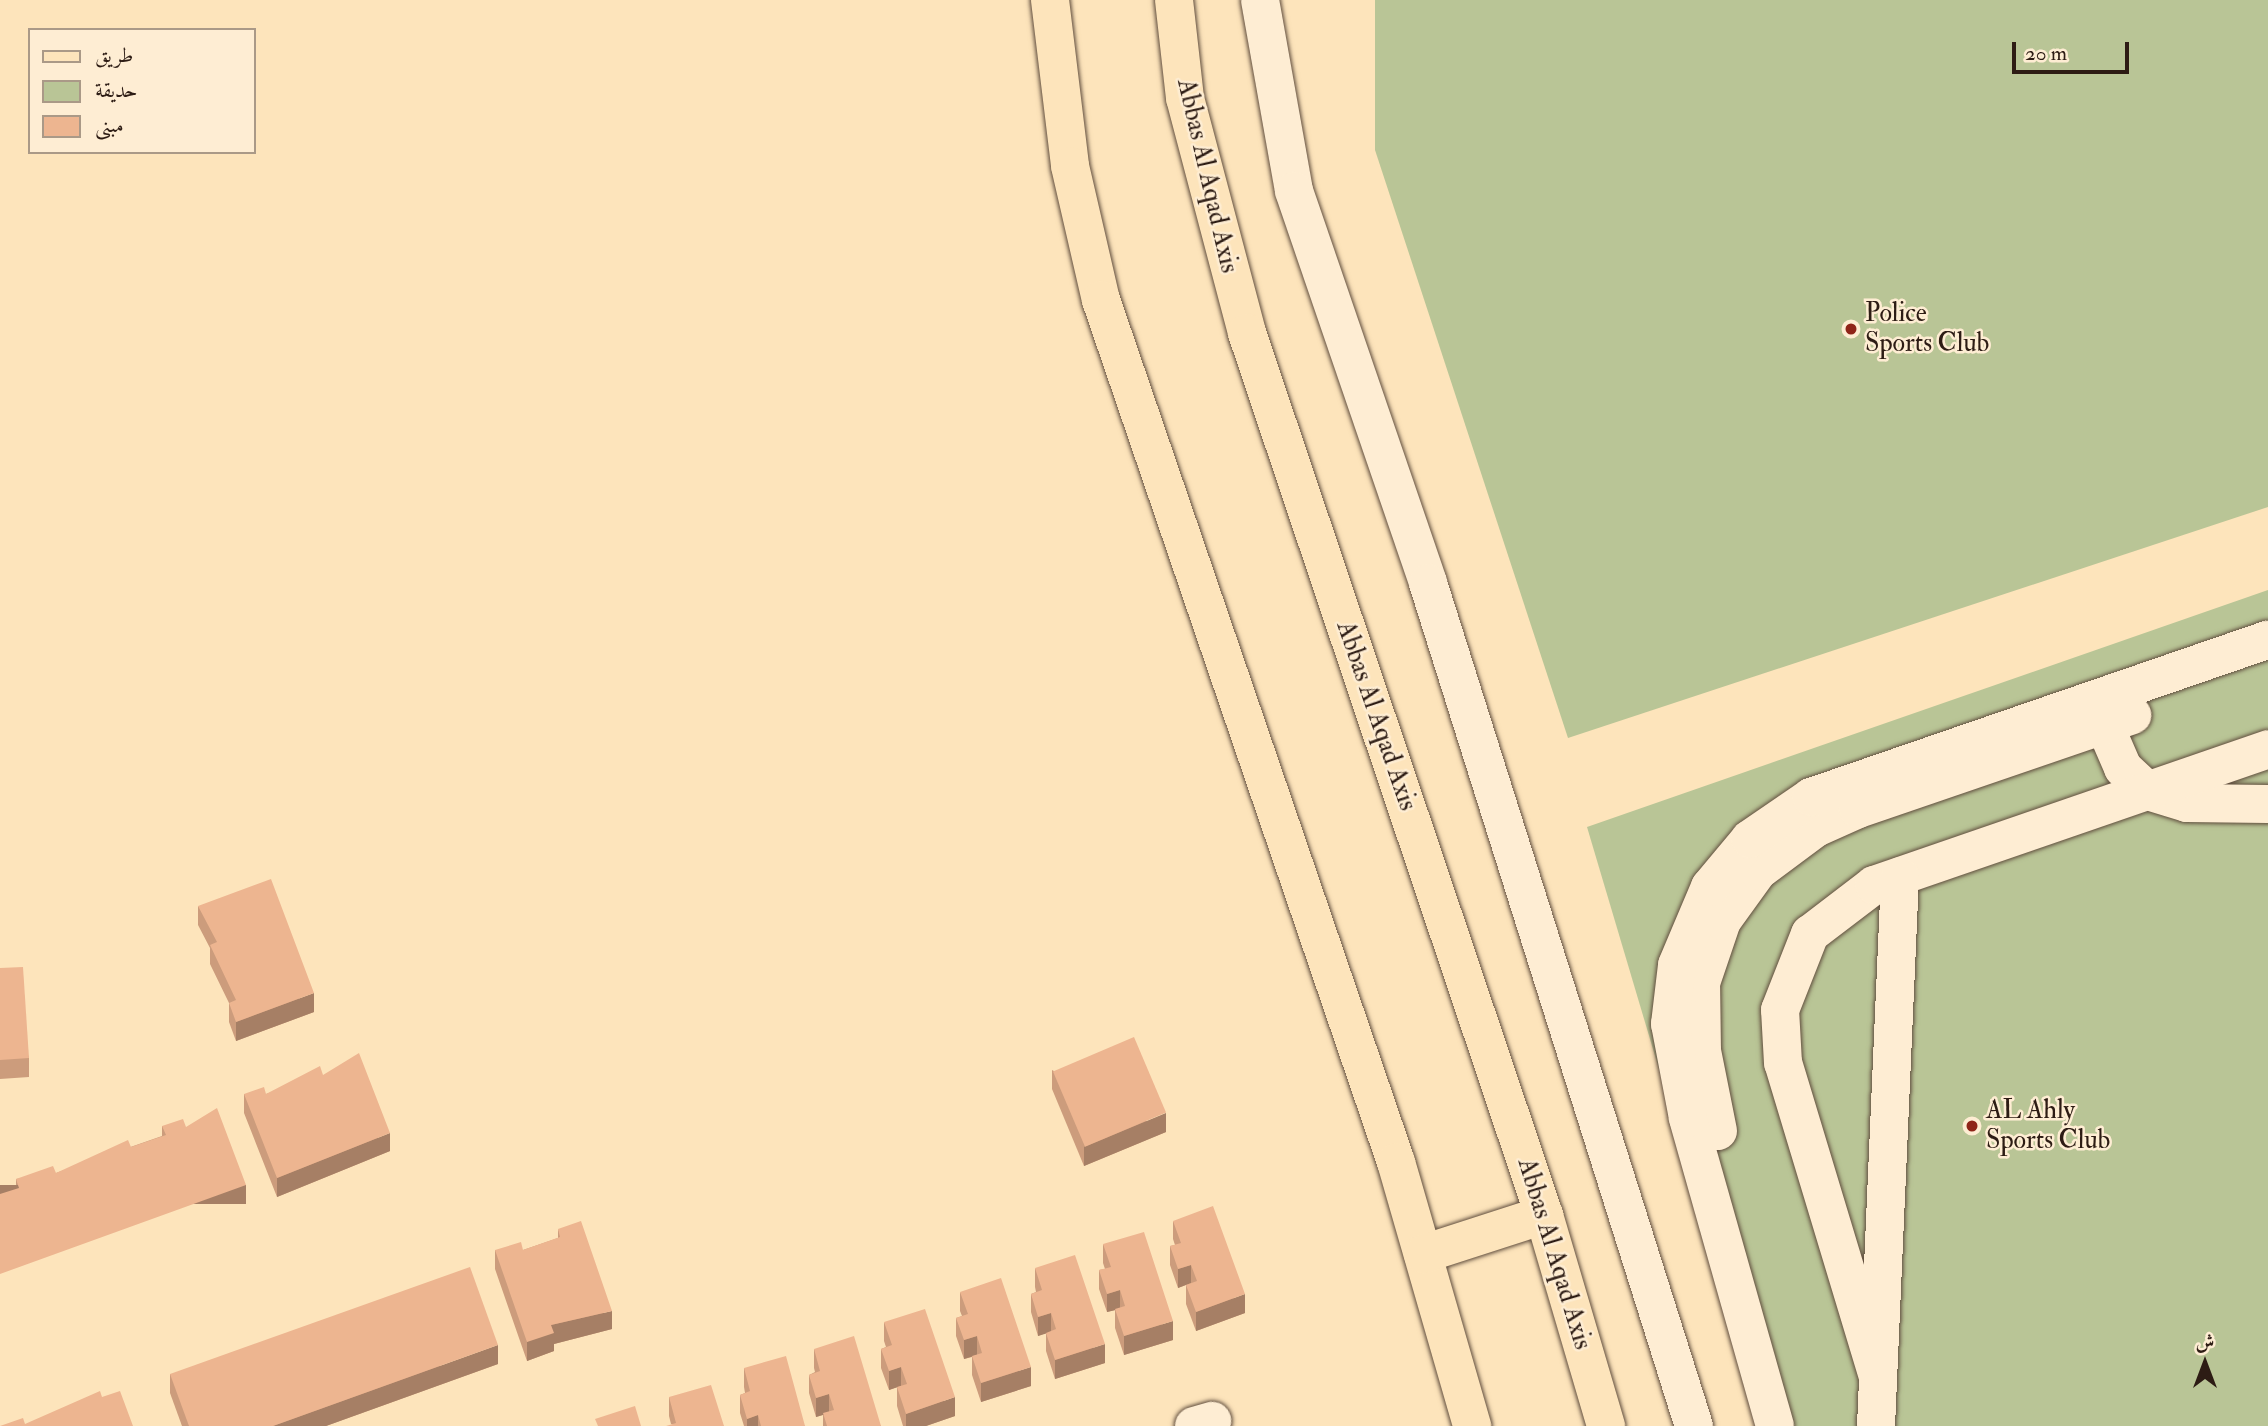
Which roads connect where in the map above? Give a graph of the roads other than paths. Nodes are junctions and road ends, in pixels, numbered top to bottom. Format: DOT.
graph roads {
  1 [pos="1050,0"];
  2 [pos="1174,0"];
  3 [pos="1260,0"];
  4 [pos="2268,640"];
  5 [pos="2268,668"];
  6 [pos="2104,724"];
  7 [pos="2268,749"];
  8 [pos="2148,791"];
  9 [pos="2268,804"];
  10 [pos="1900,877"];
  11 [pos="1544,1215"];
  12 [pos="1423,1254"];
  13 [pos="1878,1377"];
  14 [pos="1472,1426"];
  15 [pos="1606,1426"];
  16 [pos="1694,1426"];
  17 [pos="1775,1426"];
  18 [pos="1802,1426"];
  19 [pos="1876,1426"];
  1 -- 12 [label="main road"];
  2 -- 11 [label="main road, Abbas Al Aqad Axis"];
  3 -- 16 [label="street"];
  4 -- 17 [label="street"];
  5 -- 6 [label="street"];
  6 -- 8 [label="street"];
  6 -- 18 [label="street"];
  7 -- 8 [label="street"];
  8 -- 9 [label="street"];
  8 -- 10 [label="street"];
  10 -- 13 [label="street"];
  10 -- 13 [label="street"];
  11 -- 12 [label="main road"];
  11 -- 15 [label="main road, Abbas Al Aqad Axis"];
  12 -- 14 [label="main road"];
  13 -- 19 [label="street"];
}
